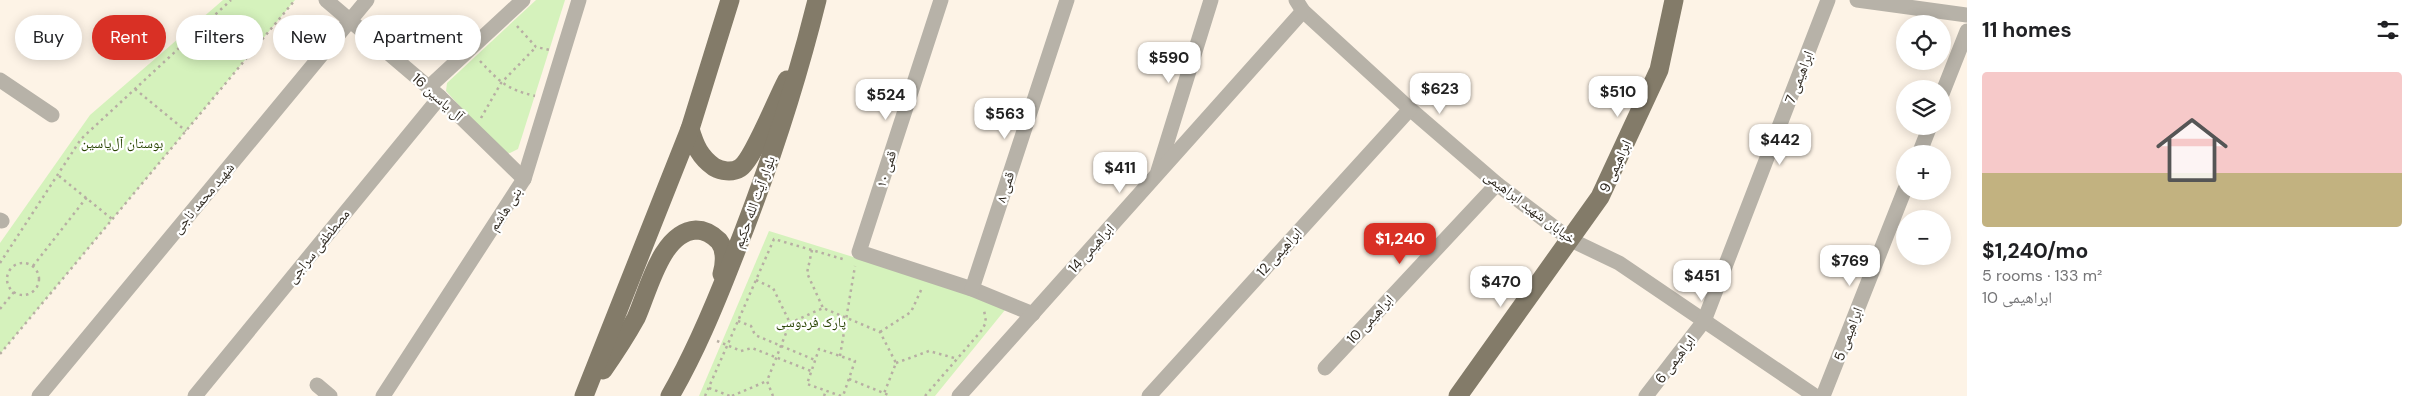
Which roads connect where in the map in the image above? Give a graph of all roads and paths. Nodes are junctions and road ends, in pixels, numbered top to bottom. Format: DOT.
graph roads {
  1 [pos="231,0"];
  2 [pos="296,0"];
  3 [pos="326,0"];
  4 [pos="367,0"];
  5 [pos="524,0"];
  6 [pos="579,0"];
  7 [pos="730,0"];
  8 [pos="817,0"];
  9 [pos="941,0"];
  10 [pos="1067,0"];
  11 [pos="1211,0"];
  12 [pos="1674,0"];
  13 [pos="1828,0"];
  14 [pos="1856,0"];
  15 [pos="1300,6"];
  16 [pos="1967,14"];
  17 [pos="508,15"];
  18 [pos="350,21"];
  19 [pos="1967,31"];
  20 [pos="481,39"];
  21 [pos="805,46"];
  22 [pos="536,47"];
  23 [pos="563,53"];
  24 [pos="461,60"];
  25 [pos="479,60"];
  26 [pos="0,80"];
  27 [pos="1948,80"];
  28 [pos="501,83"];
  29 [pos="135,89"];
  30 [pos="435,92"];
  31 [pos="548,100"];
  32 [pos="1410,109"];
  33 [pos="52,114"];
  34 [pos="690,129"];
  35 [pos="474,130"];
  36 [pos="186,131"];
  37 [pos="59,175"];
  38 [pos="1156,176"];
  39 [pos="524,179"];
  40 [pos="1497,184"];
  41 [pos="87,197"];
  42 [pos="1901,200"];
  43 [pos="112,219"];
  44 [pos="1571,240"];
  45 [pos="812,250"];
  46 [pos="854,258"];
  47 [pos="0,263"];
  48 [pos="33,266"];
  49 [pos="756,280"];
  50 [pos="924,284"];
  51 [pos="972,289"];
  52 [pos="14,292"];
  53 [pos="715,305"];
  54 [pos="982,307"];
  55 [pos="823,308"];
  56 [pos="0,309"];
  57 [pos="1032,314"];
  58 [pos="846,318"];
  59 [pos="738,321"];
  60 [pos="1704,321"];
  61 [pos="790,323"];
  62 [pos="880,332"];
  63 [pos="702,335"];
  64 [pos="728,345"];
  65 [pos="780,345"];
  66 [pos="0,354"];
  67 [pos="840,356"];
  68 [pos="776,357"];
  69 [pos="958,358"];
  70 [pos="815,360"];
  71 [pos="896,363"];
  72 [pos="1325,368"];
  73 [pos="811,371"];
  74 [pos="849,379"];
  75 [pos="767,381"];
  76 [pos="317,385"];
  77 [pos="709,388"];
  78 [pos="826,391"];
  79 [pos="883,395"];
  80 [pos="40,396"];
  81 [pos="196,396"];
  82 [pos="330,396"];
  83 [pos="383,396"];
  84 [pos="585,396"];
  85 [pos="670,396"];
  86 [pos="706,396"];
  87 [pos="731,396"];
  88 [pos="773,396"];
  89 [pos="824,396"];
  90 [pos="842,396"];
  91 [pos="891,396"];
  92 [pos="926,396"];
  93 [pos="959,396"];
  94 [pos="1149,396"];
  95 [pos="1458,396"];
  96 [pos="1646,396"];
  97 [pos="1815,396"];
  98 [pos="1824,396"];
  1 -- 29 [label="path"];
  2 -- 36 [label="path"];
  3 -- 18 [label="street, آل یاسین 16"];
  4 -- 18 [label="street, شهید محمد ناجی"];
  5 -- 17 [label="street, مصططفی سراجی"];
  6 -- 23 [label="street, بنی هاشم"];
  7 -- 34 [label="main road"];
  8 -- 21 [label="main road, بلوار آیت الله حکیم"];
  9 -- 46 [label="street, قمی ۱۰"];
  10 -- 51 [label="street, قمی ۸"];
  11 -- 38 [label="street"];
  12 -- 44 [label="main road, ابراهیمی 9"];
  13 -- 60 [label="street, ابراهیمی 7"];
  14 -- 16 [label="street"];
  15 -- 32 [label="street, خیابان شهید ابراهیمی"];
  15 -- 38 [label="street, ابراهیمی 14"];
  17 -- 20 [label="street, مصططفی سراجی"];
  17 -- 22 [label="path"];
  18 -- 30 [label="street, آل یاسین 16"];
  18 -- 80 [label="street, شهید محمد ناجی"];
  19 -- 27 [label="street"];
  21 -- 34 [label="main road"];
  21 -- 53 [label="main road, بلوار آیت الله حکیم"];
  22 -- 23 [label="path"];
  22 -- 28 [label="path"];
  23 -- 31 [label="street, بنی هاشم"];
  24 -- 30 [label="street, مصططفی سراجی"];
  25 -- 28 [label="path"];
  26 -- 33 [label="street"];
  28 -- 31 [label="path"];
  28 -- 35 [label="path"];
  29 -- 36 [label="path"];
  29 -- 37 [label="path"];
  30 -- 35 [label="street, آل یاسین 16"];
  30 -- 81 [label="street, مصططفی سراجی"];
  31 -- 39 [label="street, بنی هاشم"];
  32 -- 40 [label="street, خیابان شهید ابراهیمی"];
  32 -- 94 [label="street, ابراهیمی 12"];
  34 -- 84 [label="main road"];
  35 -- 39 [label="street, آل یاسین 16"];
  36 -- 43 [label="path"];
  37 -- 41 [label="path"];
  37 -- 47 [label="path"];
  38 -- 57 [label="street, ابراهیمی 14"];
  39 -- 83 [label="street, بنی هاشم"];
  40 -- 44 [label="street, خیابان شهید ابراهیمی"];
  40 -- 72 [label="street, ابراهیمی 10"];
  41 -- 43 [label="path"];
  41 -- 48 [label="path"];
  42 -- 98 [label="street, ابراهیمی 5"];
  43 -- 66 [label="path"];
  44 -- 60 [label="street, خیابان شهید ابراهیمی"];
  44 -- 95 [label="main road, ابراهیمی 9"];
  45 -- 46 [label="path"];
  45 -- 49 [label="path"];
  45 -- 55 [label="path"];
  46 -- 51 [label="street"];
  46 -- 58 [label="path"];
  48 -- 52 [label="path"];
  48 -- 52 [label="path"];
  49 -- 59 [label="path"];
  49 -- 61 [label="path"];
  50 -- 62 [label="path"];
  51 -- 57 [label="street"];
  52 -- 56 [label="path"];
  53 -- 63 [label="main road, بلوار آیت الله حکیم"];
  53 -- 84 [label="main road"];
  54 -- 69 [label="path"];
  55 -- 58 [label="path"];
  55 -- 61 [label="path"];
  57 -- 93 [label="street, ابراهیمی 14"];
  58 -- 62 [label="path"];
  58 -- 67 [label="path"];
  59 -- 64 [label="path"];
  59 -- 65 [label="path"];
  60 -- 96 [label="street, ابراهیمی 6"];
  60 -- 97 [label="street, خیابان شهید ابراهیمی"];
  61 -- 65 [label="path"];
  62 -- 71 [label="path"];
  63 -- 64 [label="path"];
  63 -- 85 [label="main road, بلوار آیت الله حکیم"];
  64 -- 68 [label="path"];
  64 -- 77 [label="path"];
  65 -- 68 [label="path"];
  65 -- 70 [label="path"];
  67 -- 70 [label="path"];
  67 -- 74 [label="path"];
  68 -- 73 [label="path"];
  68 -- 75 [label="path"];
  69 -- 71 [label="path"];
  69 -- 92 [label="path"];
  70 -- 73 [label="path"];
  71 -- 79 [label="path"];
  73 -- 78 [label="path"];
  74 -- 79 [label="path"];
  74 -- 90 [label="path"];
  75 -- 87 [label="path"];
  75 -- 88 [label="path"];
  76 -- 82 [label="street"];
  77 -- 86 [label="path"];
  77 -- 87 [label="path"];
  78 -- 89 [label="path"];
  78 -- 90 [label="path"];
  79 -- 91 [label="path"];
}
